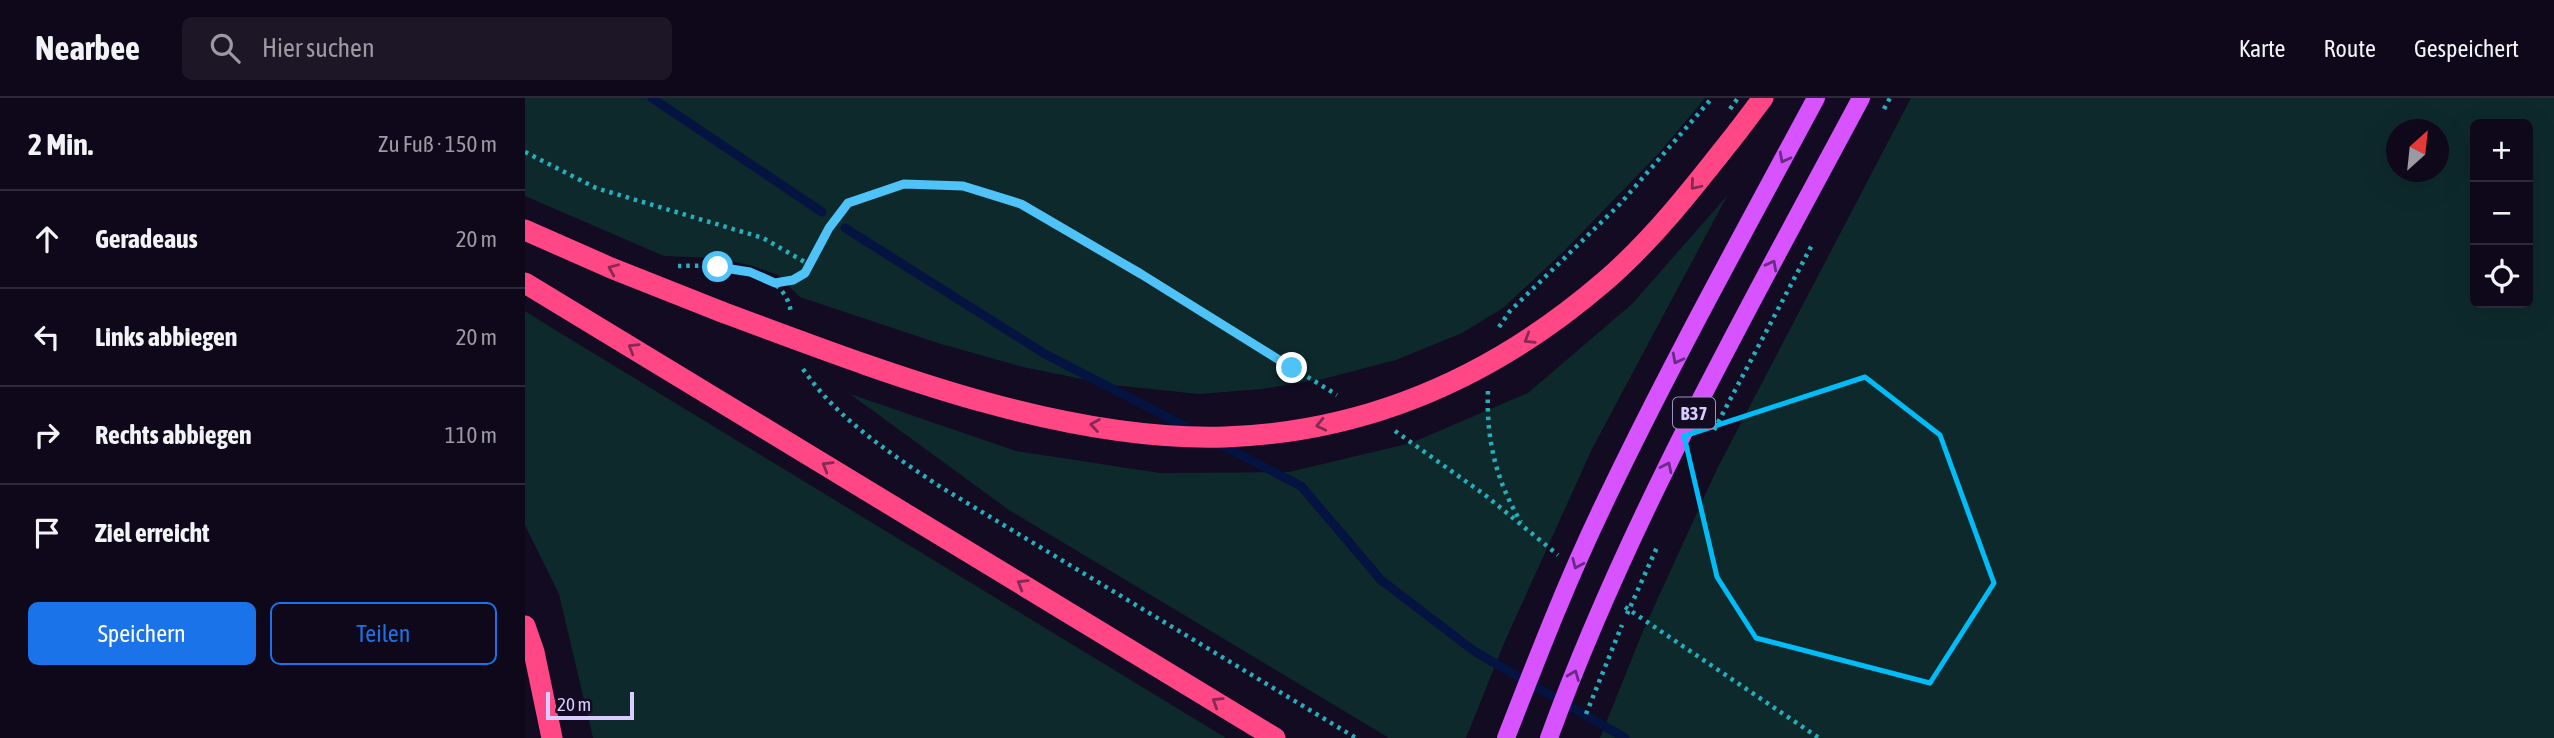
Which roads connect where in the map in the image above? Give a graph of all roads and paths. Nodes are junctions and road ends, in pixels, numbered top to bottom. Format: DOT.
graph roads {
  1 [pos="1738,98"];
  2 [pos="1763,98"];
  3 [pos="1816,98"];
  4 [pos="1861,98"];
  5 [pos="1890,98"];
  6 [pos="1722,120"];
  7 [pos="1878,121"];
  8 [pos="525,152"];
  9 [pos="525,230"];
  10 [pos="1815,238"];
  11 [pos="810,265"];
  12 [pos="673,266"];
  13 [pos="525,283"];
  14 [pos="775,283"];
  15 [pos="786,313"];
  16 [pos="801,363"];
  17 [pos="1347,401"];
  18 [pos="1390,429"];
  19 [pos="1709,440"];
  20 [pos="1659,544"];
  21 [pos="1566,562"];
  22 [pos="1619,603"];
  23 [pos="525,626"];
  24 [pos="1582,725"];
  25 [pos="552,738"];
  26 [pos="1275,738"];
  27 [pos="1356,738"];
  28 [pos="1506,738"];
  29 [pos="1549,738"];
  30 [pos="1819,738"];
  1 -- 6 [label="path, bridge"];
  2 -- 9 [label="highway, one-way, bridge"];
  3 -- 28 [label="main road, B37, one-way, bridge"];
  29 -- 4 [label="main road, B37, one-way, bridge"];
  5 -- 7 [label="path, bridge"];
  8 -- 11 [label="path"];
  10 -- 19 [label="path, bridge"];
  11 -- 14 [label="path"];
  11 -- 17 [label="path"];
  12 -- 14 [label="path"];
  26 -- 13 [label="highway, one-way"];
  14 -- 15 [label="path"];
  16 -- 27 [label="path"];
  18 -- 21 [label="path"];
  20 -- 24 [label="path, bridge"];
  22 -- 30 [label="path"];
  23 -- 25 [label="highway"];
}
